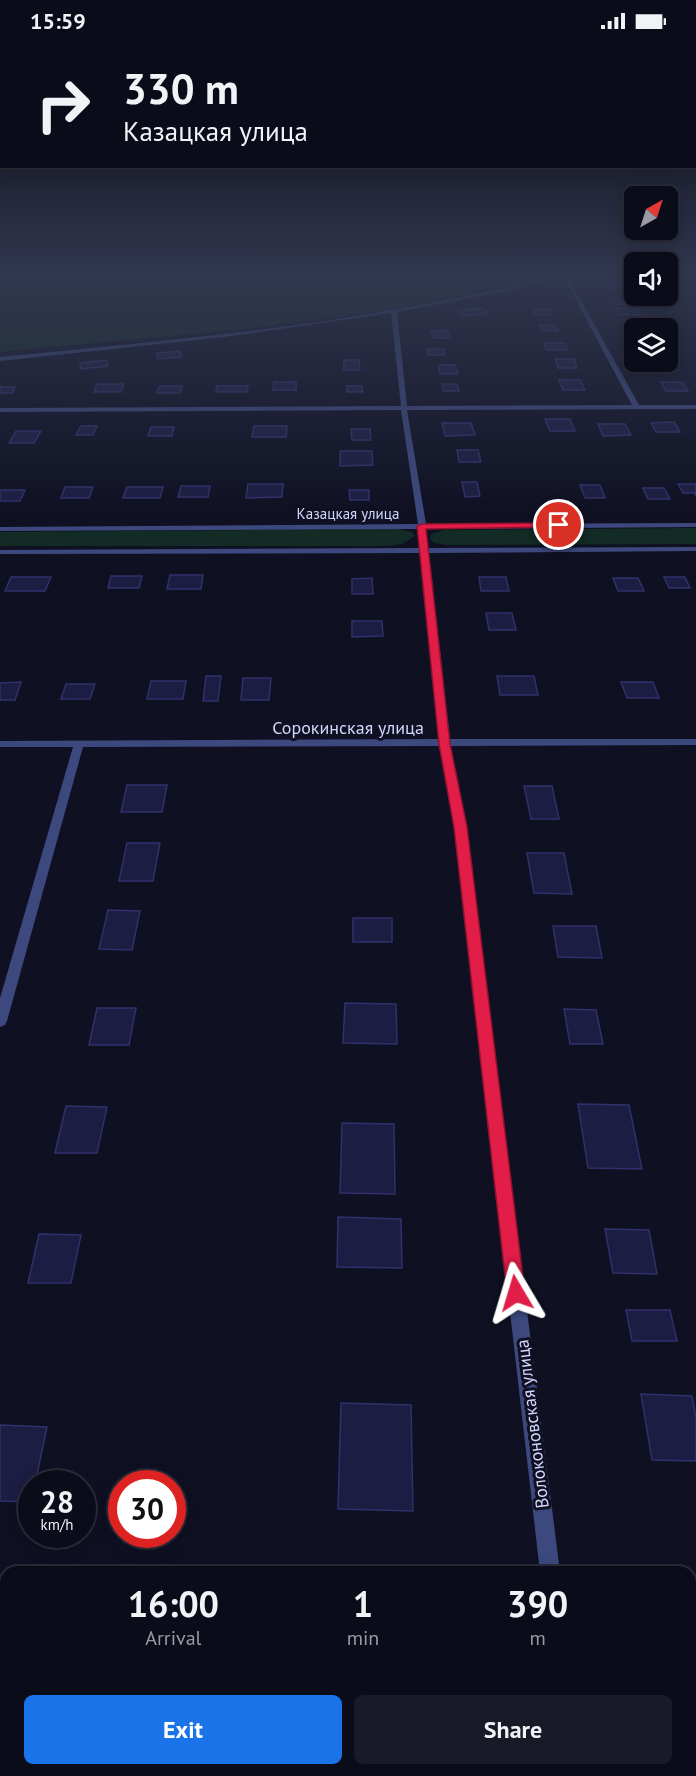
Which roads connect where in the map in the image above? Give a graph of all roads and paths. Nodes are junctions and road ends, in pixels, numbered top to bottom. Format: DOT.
graph roads {
  1 [pos="46,354"];
  2 [pos="398,354"];
  3 [pos="608,354"];
  4 [pos="0,359"];
  5 [pos="696,407"];
  6 [pos="637,408"];
  7 [pos="404,409"];
  8 [pos="0,410"];
  9 [pos="696,525"];
  10 [pos="422,526"];
  11 [pos="0,529"];
  12 [pos="696,549"];
  13 [pos="0,552"];
  14 [pos="423,552"];
  15 [pos="696,742"];
  16 [pos="0,744"];
  17 [pos="79,744"];
  18 [pos="445,744"];
  19 [pos="0,1021"];
  20 [pos="549,1566"];
  1 -- 4 [label="street"];
  2 -- 7 [label="street, Волоконовская улица"];
  3 -- 6 [label="street"];
  5 -- 6 [label="street"];
  6 -- 7 [label="street"];
  7 -- 8 [label="street"];
  7 -- 10 [label="street, Волоконовская улица"];
  9 -- 10 [label="street, Казацкая улица"];
  10 -- 11 [label="street, Казацкая улица"];
  10 -- 14 [label="street, Волоконовская улица"];
  12 -- 14 [label="street"];
  13 -- 14 [label="street"];
  14 -- 18 [label="street, Волоконовская улица"];
  15 -- 18 [label="street, Сорокинская улица"];
  16 -- 17 [label="street, Сорокинская улица"];
  17 -- 18 [label="street, Сорокинская улица"];
  17 -- 19 [label="street"];
  18 -- 20 [label="street, Волоконовская улица"];
}
